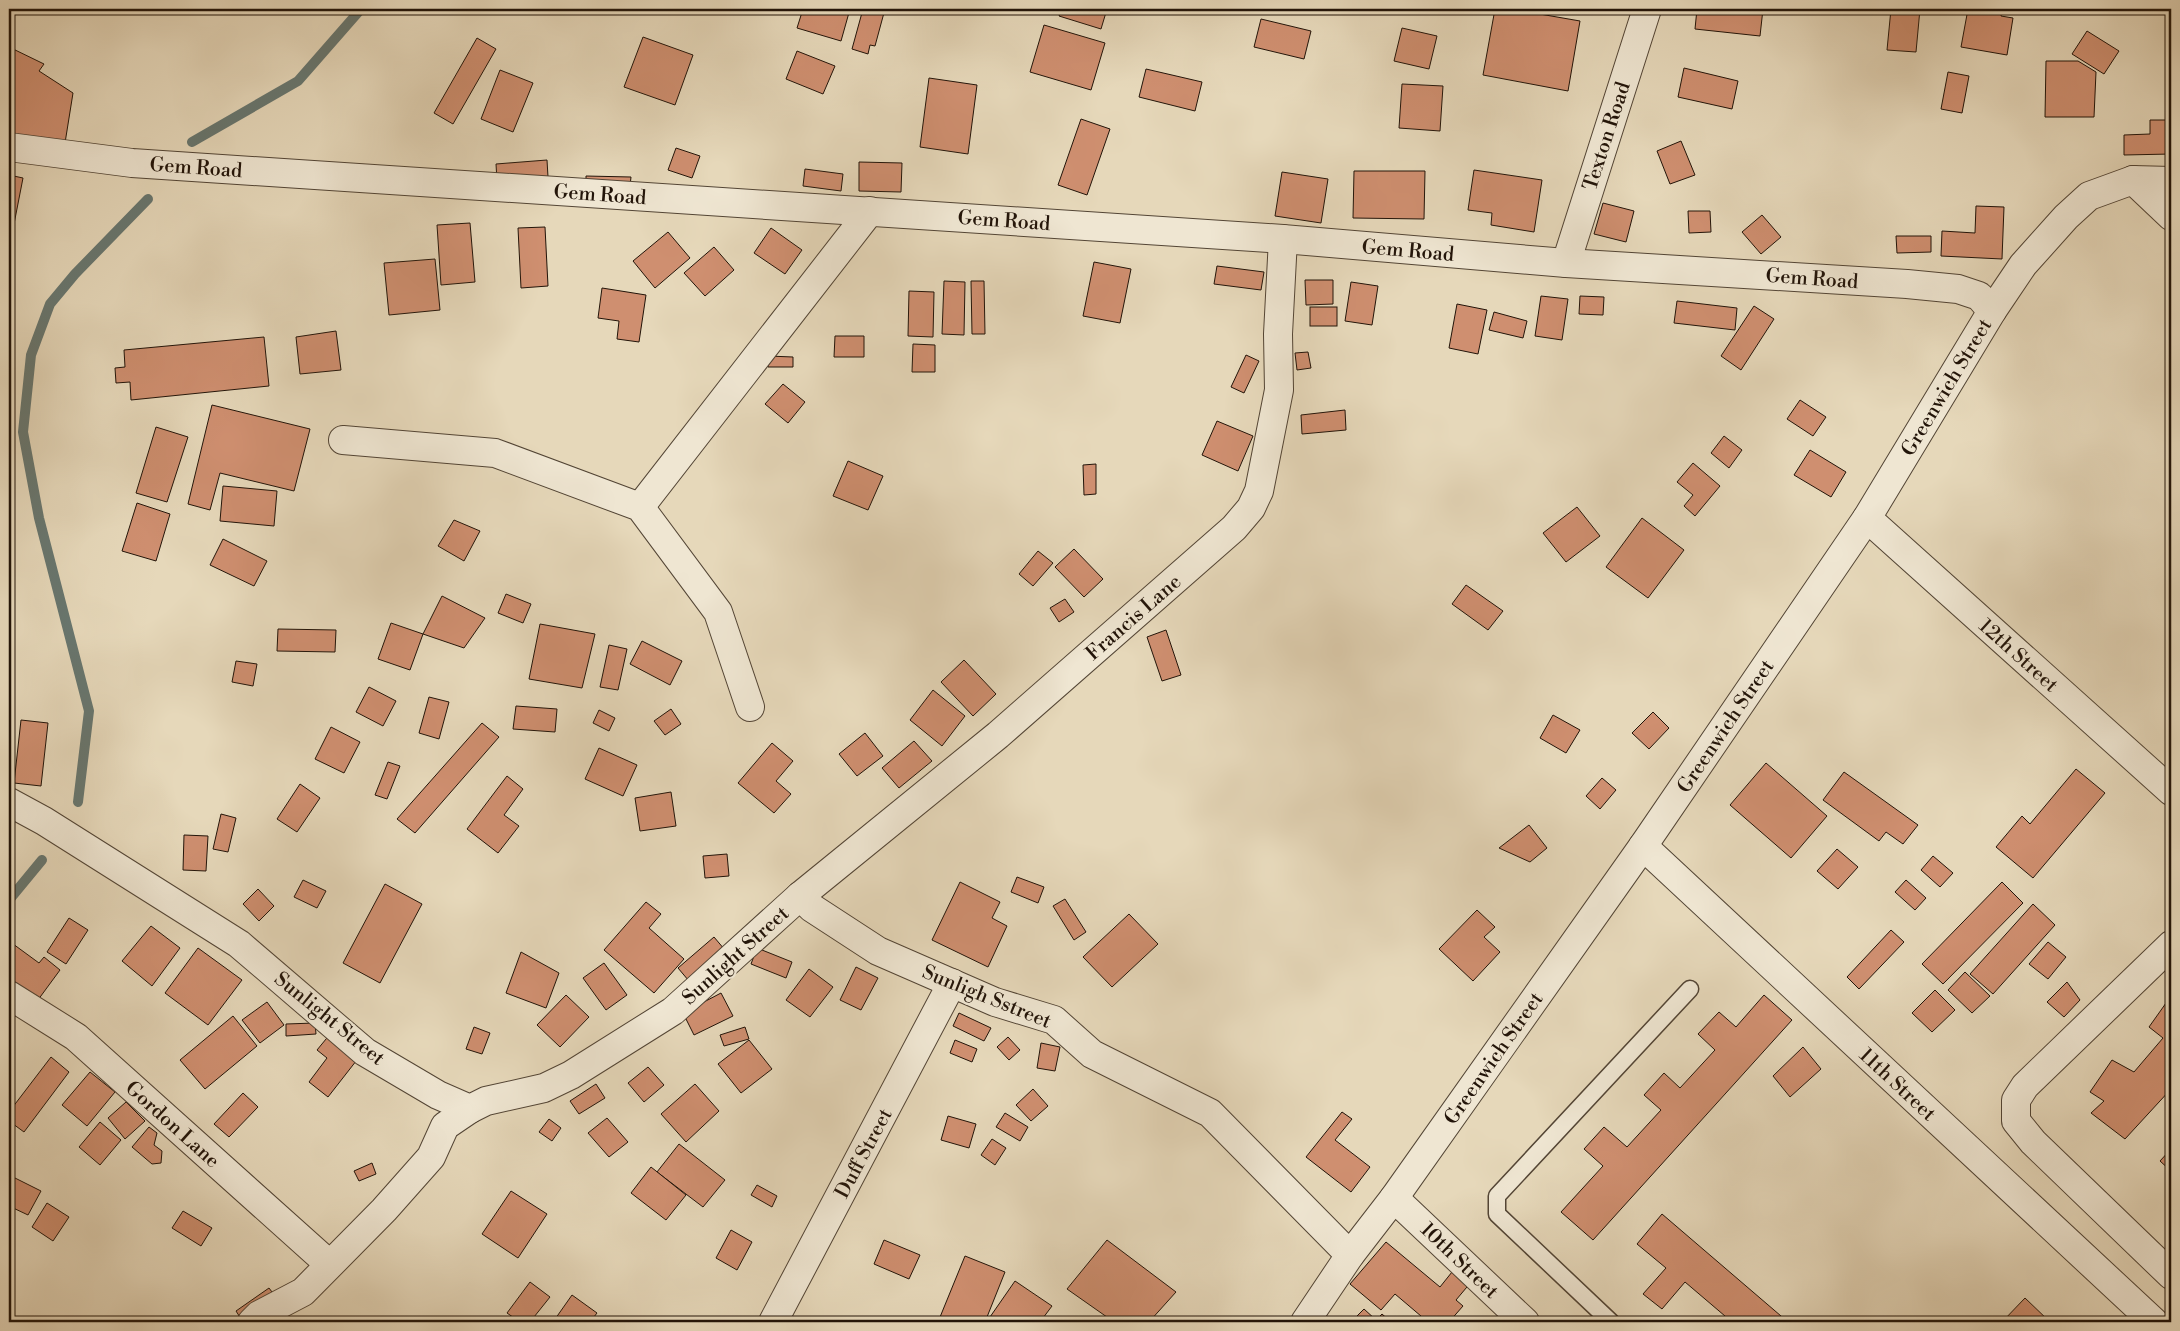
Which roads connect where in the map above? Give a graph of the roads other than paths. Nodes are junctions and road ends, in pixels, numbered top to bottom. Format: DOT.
graph roads {
  1 [pos="1647,9"];
  2 [pos="9,147"];
  3 [pos="2133,180"];
  4 [pos="2171,181"];
  5 [pos="870,212"];
  6 [pos="2171,216"];
  7 [pos="1284,239"];
  8 [pos="1566,263"];
  9 [pos="1992,311"];
  10 [pos="343,440"];
  11 [pos="640,507"];
  12 [pos="1867,518"];
  13 [pos="750,707"];
  14 [pos="2171,791"];
  15 [pos="9,802"];
  16 [pos="1643,846"];
  17 [pos="800,896"];
  18 [pos="2171,945"];
  19 [pos="952,983"];
  20 [pos="1690,989"];
  21 [pos="9,994"];
  22 [pos="470,1109"];
  23 [pos="1394,1198"];
  24 [pos="1350,1255"];
  25 [pos="329,1264"];
  26 [pos="2171,1275"];
  27 [pos="252,1322"];
  28 [pos="773,1322"];
  29 [pos="1305,1322"];
  30 [pos="1525,1322"];
  31 [pos="1611,1322"];
  32 [pos="2154,1322"];
  1 -- 8 [label="street, Texton Road"];
  2 -- 5 [label="street, Gem Road"];
  3 -- 4 [label="street, Greenwich Street"];
  3 -- 6 [label="street"];
  3 -- 9 [label="street, Greenwich Street"];
  5 -- 7 [label="street, Gem Road"];
  5 -- 11 [label="street"];
  7 -- 8 [label="street, Gem Road"];
  7 -- 17 [label="street, Francis Lane"];
  8 -- 9 [label="street, Gem Road"];
  9 -- 12 [label="street, Greenwich Street"];
  10 -- 11 [label="street"];
  11 -- 13 [label="street"];
  12 -- 14 [label="street, 12th Street"];
  12 -- 16 [label="street, Greenwich Street"];
  15 -- 22 [label="street, Sunlight Street"];
  16 -- 23 [label="street, Greenwich Street"];
  16 -- 32 [label="street, 11th Street"];
  17 -- 19 [label="street, Sunligh Sstreet"];
  17 -- 22 [label="street, Sunlight Street"];
  18 -- 26 [label="street"];
  19 -- 24 [label="street, Sunligh Sstreet"];
  19 -- 28 [label="street, Duff Street"];
  20 -- 31 [label="lane"];
  21 -- 25 [label="street, Gordon Lane"];
  22 -- 25 [label="street"];
  23 -- 24 [label="street, Greenwich Street"];
  23 -- 30 [label="street, 10th Street"];
  24 -- 29 [label="street, Greenwich Street"];
  25 -- 27 [label="street"];
}
